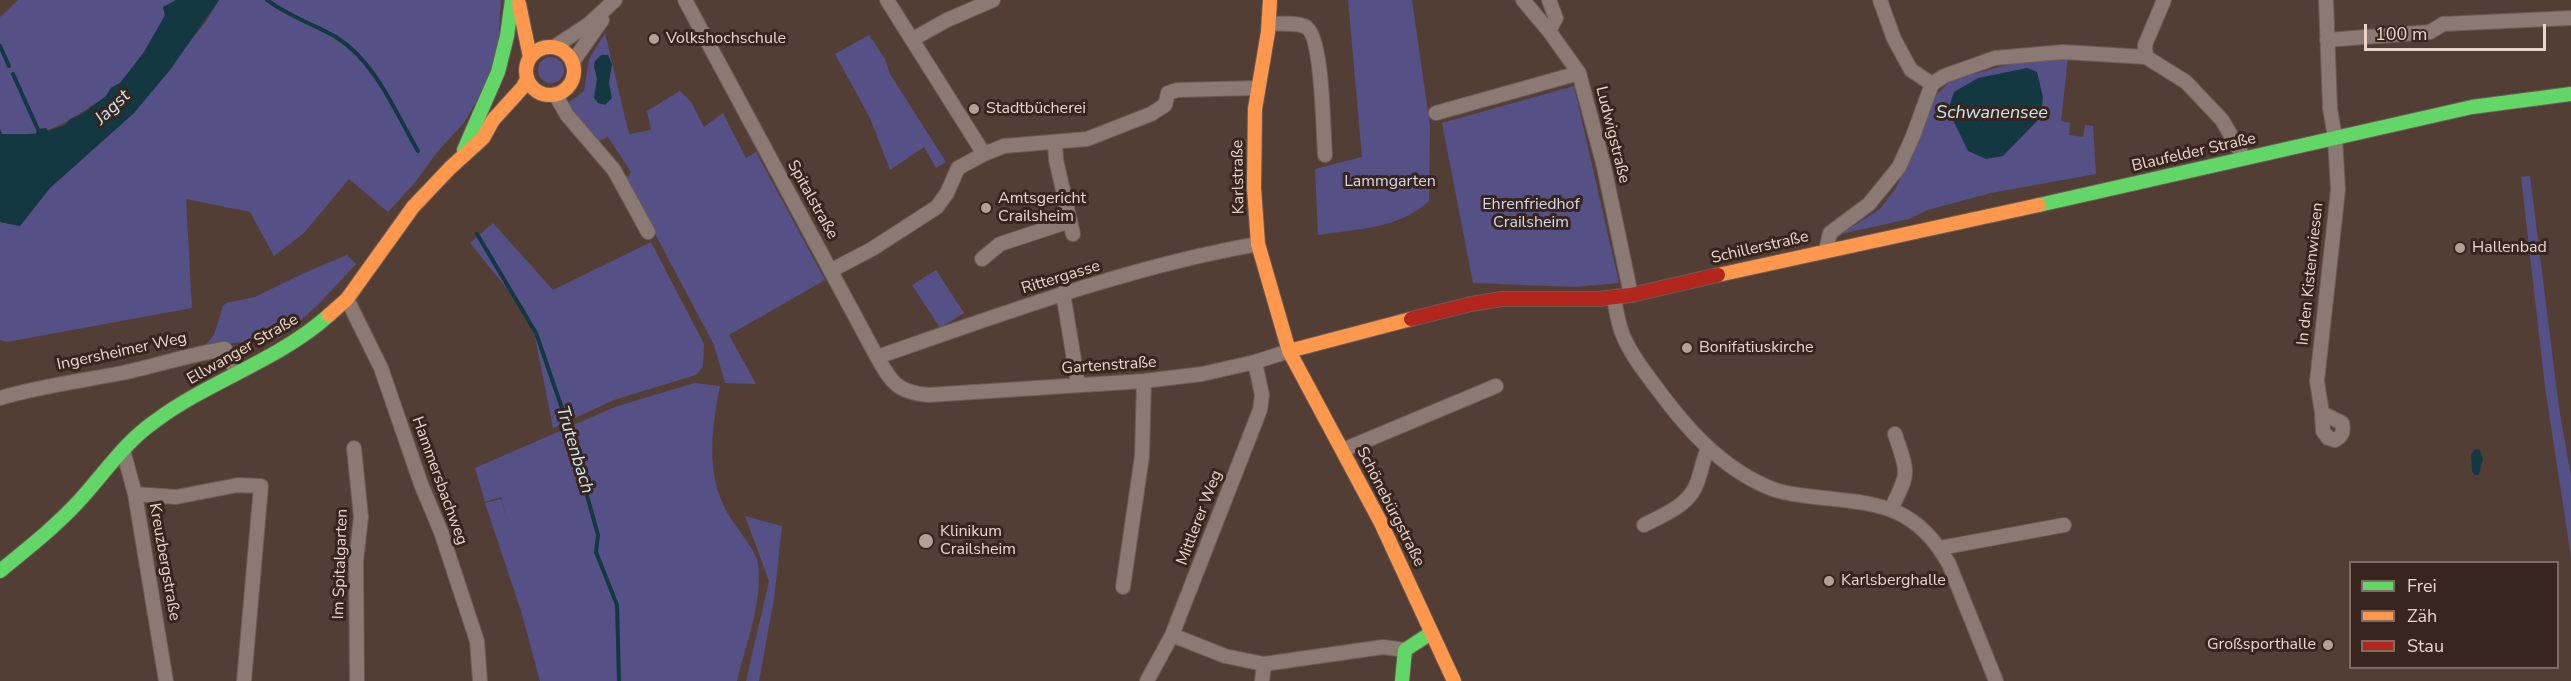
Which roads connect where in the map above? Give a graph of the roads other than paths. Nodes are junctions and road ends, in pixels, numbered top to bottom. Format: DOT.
graph roads {
  1 [pos="513,0"];
  2 [pos="519,0"];
  3 [pos="524,0"];
  4 [pos="615,0"];
  5 [pos="685,0"];
  6 [pos="886,0"];
  7 [pos="993,0"];
  8 [pos="1270,0"];
  9 [pos="1523,0"];
  10 [pos="1549,0"];
  11 [pos="1880,0"];
  12 [pos="2164,0"];
  13 [pos="2326,0"];
  14 [pos="974,3"];
  15 [pos="2571,18"];
  16 [pos="1269,24"];
  17 [pos="1549,31"];
  18 [pos="913,39"];
  19 [pos="2326,40"];
  20 [pos="550,47"];
  21 [pos="530,57"];
  22 [pos="2146,57"];
  23 [pos="572,63"];
  24 [pos="1579,73"];
  25 [pos="528,79"];
  26 [pos="1932,84"];
  27 [pos="1257,88"];
  28 [pos="548,93"];
  29 [pos="2571,93"];
  30 [pos="1436,113"];
  31 [pos="483,138"];
  32 [pos="2335,138"];
  33 [pos="1055,143"];
  34 [pos="984,154"];
  35 [pos="1325,155"];
  36 [pos="462,156"];
  37 [pos="2244,158"];
  38 [pos="648,232"];
  39 [pos="1258,244"];
  40 [pos="1826,250"];
  41 [pos="982,259"];
  42 [pos="832,270"];
  43 [pos="1063,293"];
  44 [pos="1631,296"];
  45 [pos="1614,298"];
  46 [pos="347,299"];
  47 [pos="1288,351"];
  48 [pos="877,357"];
  49 [pos="1255,362"];
  50 [pos="237,373"];
  51 [pos="1144,381"];
  52 [pos="1078,384"];
  53 [pos="1496,386"];
  54 [pos="928,395"];
  55 [pos="0,398"];
  56 [pos="2322,413"];
  57 [pos="1895,434"];
  58 [pos="354,448"];
  59 [pos="1708,448"];
  60 [pos="123,450"];
  61 [pos="1343,450"];
  62 [pos="135,495"];
  63 [pos="1891,509"];
  64 [pos="1644,525"];
  65 [pos="2064,525"];
  66 [pos="1940,548"];
  67 [pos="0,571"];
  68 [pos="1123,587"];
  69 [pos="1431,633"];
  70 [pos="1172,635"];
  71 [pos="1406,650"];
  72 [pos="1264,664"];
  73 [pos="166,681"];
  74 [pos="244,681"];
  75 [pos="357,681"];
  76 [pos="480,681"];
  77 [pos="1147,681"];
  78 [pos="1262,681"];
  79 [pos="1402,681"];
  80 [pos="1454,681"];
  81 [pos="1996,681"];
  1 -- 36 [label="main road"];
  2 -- 21 [label="main road"];
  3 -- 20 [label="main road"];
  4 -- 20 [label="street"];
  4 -- 23 [label="street"];
  5 -- 42 [label="street, Spitalstraße"];
  6 -- 18 [label="street"];
  7 -- 14 [label="street"];
  8 -- 16 [label="main road, Karlstraße"];
  9 -- 17 [label="street, Ludwigstraße"];
  10 -- 17 [label="street"];
  11 -- 26 [label="street"];
  12 -- 22 [label="street"];
  13 -- 19 [label="street, In den Kistenwiesen"];
  14 -- 18 [label="street"];
  15 -- 19 [label="street"];
  16 -- 27 [label="main road, Karlstraße"];
  16 -- 35 [label="street"];
  17 -- 24 [label="street, Ludwigstraße"];
  18 -- 34 [label="street"];
  19 -- 32 [label="street, In den Kistenwiesen"];
  20 -- 21 [label="main road"];
  20 -- 23 [label="main road"];
  21 -- 25 [label="main road"];
  22 -- 26 [label="street"];
  22 -- 37 [label="street"];
  23 -- 28 [label="main road"];
  24 -- 30 [label="street"];
  24 -- 44 [label="street, Ludwigstraße"];
  25 -- 28 [label="main road"];
  25 -- 31 [label="main road, Ellwanger Straße"];
  26 -- 40 [label="street, Schillerstraße"];
  27 -- 33 [label="street"];
  27 -- 39 [label="main road, Karlstraße"];
  28 -- 31 [label="main road, Ellwanger Straße"];
  28 -- 38 [label="street"];
  29 -- 32 [label="main road, Blaufelder Straße"];
  31 -- 36 [label="main road, Ellwanger Straße"];
  32 -- 37 [label="main road, Blaufelder Straße"];
  32 -- 56 [label="street, In den Kistenwiesen"];
  33 -- 34 [label="street"];
  33 -- 41 [label="street"];
  34 -- 42 [label="street"];
  36 -- 46 [label="main road, Ellwanger Straße"];
  37 -- 40 [label="main road, Blaufelder Straße"];
  39 -- 43 [label="street, Rittergasse"];
  39 -- 47 [label="main road, Karlstraße"];
  40 -- 44 [label="main road, Schillerstraße"];
  42 -- 48 [label="street, Spitalstraße"];
  43 -- 48 [label="street, Rittergasse"];
  43 -- 52 [label="street"];
  44 -- 45 [label="main road, Schillerstraße"];
  45 -- 47 [label="main road, Schillerstraße"];
  45 -- 59 [label="street"];
  46 -- 50 [label="main road, Ellwanger Straße"];
  46 -- 76 [label="street, Hammersbachweg"];
  47 -- 49 [label="street, Gartenstraße"];
  47 -- 61 [label="main road, Schönebürgstraße"];
  48 -- 54 [label="street, Spitalstraße"];
  49 -- 51 [label="street, Gartenstraße"];
  49 -- 70 [label="street, Mittlerer Weg"];
  50 -- 55 [label="street, Ingersheimer Weg"];
  50 -- 60 [label="main road, Ellwanger Straße"];
  51 -- 52 [label="street, Gartenstraße"];
  51 -- 68 [label="street"];
  52 -- 54 [label="street, Gartenstraße"];
  53 -- 61 [label="street"];
  57 -- 63 [label="street"];
  58 -- 75 [label="street, Im Spitalgarten"];
  59 -- 63 [label="street"];
  59 -- 64 [label="street"];
  60 -- 62 [label="street, Kreuzbergstraße"];
  60 -- 67 [label="main road, Ellwanger Straße"];
  61 -- 69 [label="main road, Schönebürgstraße"];
  62 -- 73 [label="street, Kreuzbergstraße"];
  62 -- 74 [label="street"];
  63 -- 66 [label="street"];
  65 -- 66 [label="street"];
  66 -- 81 [label="street"];
  69 -- 71 [label="main road"];
  69 -- 80 [label="main road, Schönebürgstraße"];
  70 -- 72 [label="street"];
  70 -- 77 [label="street, Mittlerer Weg"];
  71 -- 72 [label="street"];
  71 -- 79 [label="main road"];
  72 -- 78 [label="street"];
}
